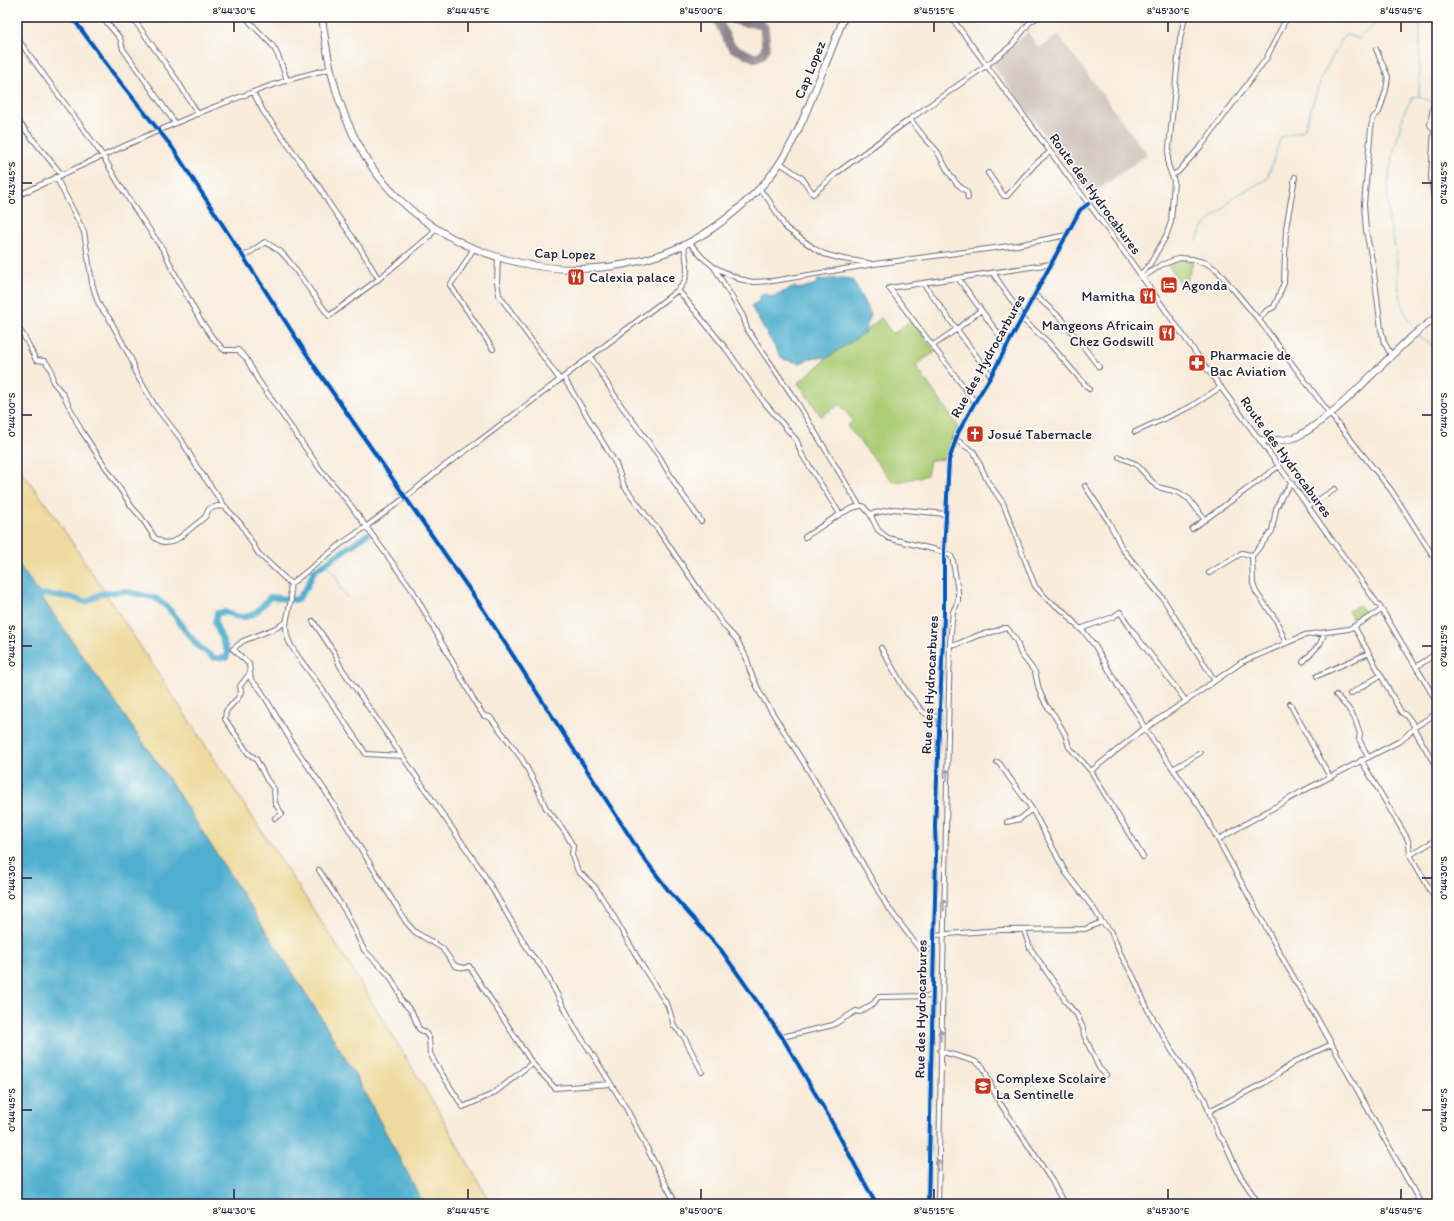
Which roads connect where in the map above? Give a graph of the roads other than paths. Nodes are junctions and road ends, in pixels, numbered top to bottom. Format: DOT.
graph roads {
  1 [pos="72,17"];
  2 [pos="102,17"];
  3 [pos="132,17"];
  4 [pos="246,17"];
  5 [pos="322,17"];
  6 [pos="951,17"];
  7 [pos="1026,17"];
  8 [pos="1038,17"];
  9 [pos="1185,17"];
  10 [pos="1287,17"];
  11 [pos="843,20"];
  12 [pos="835,21"];
  13 [pos="1030,22"];
  14 [pos="17,38"];
  15 [pos="1376,49"];
  16 [pos="987,65"];
  17 [pos="330,69"];
  18 [pos="287,80"];
  19 [pos="253,92"];
  20 [pos="1433,107"];
  21 [pos="198,114"];
  22 [pos="910,118"];
  23 [pos="18,121"];
  24 [pos="175,123"];
  25 [pos="158,131"];
  26 [pos="1050,152"];
  27 [pos="103,156"];
  28 [pos="780,163"];
  29 [pos="988,173"];
  30 [pos="62,175"];
  31 [pos="1172,175"];
  32 [pos="1295,177"];
  33 [pos="56,178"];
  34 [pos="759,189"];
  35 [pos="17,196"];
  36 [pos="968,198"];
  37 [pos="1088,204"];
  38 [pos="1437,218"];
  39 [pos="435,228"];
  40 [pos="1067,235"];
  41 [pos="686,243"];
  42 [pos="474,248"];
  43 [pos="243,257"];
  44 [pos="498,257"];
  45 [pos="874,264"];
  46 [pos="1052,264"];
  47 [pos="714,267"];
  48 [pos="993,273"];
  49 [pos="1141,276"];
  50 [pos="380,278"];
  51 [pos="958,278"];
  52 [pos="923,283"];
  53 [pos="678,290"];
  54 [pos="1035,294"];
  55 [pos="981,310"];
  56 [pos="1437,317"];
  57 [pos="1022,318"];
  58 [pos="1259,320"];
  59 [pos="17,327"];
  60 [pos="957,329"];
  61 [pos="932,346"];
  62 [pos="1007,346"];
  63 [pos="493,349"];
  64 [pos="1391,355"];
  65 [pos="590,356"];
  66 [pos="1100,367"];
  67 [pos="991,376"];
  68 [pos="562,379"];
  69 [pos="1221,387"];
  70 [pos="1089,389"];
  71 [pos="975,402"];
  72 [pos="1330,414"];
  73 [pos="1134,432"];
  74 [pos="955,439"];
  75 [pos="1260,440"];
  76 [pos="1119,457"];
  77 [pos="1279,466"];
  78 [pos="1292,483"];
  79 [pos="1085,486"];
  80 [pos="1335,489"];
  81 [pos="406,497"];
  82 [pos="859,505"];
  83 [pos="1308,506"];
  84 [pos="226,508"];
  85 [pos="840,514"];
  86 [pos="870,514"];
  87 [pos="946,514"];
  88 [pos="1205,520"];
  89 [pos="701,521"];
  90 [pos="367,526"];
  91 [pos="1192,529"];
  92 [pos="805,537"];
  93 [pos="944,552"];
  94 [pos="1252,555"];
  95 [pos="1437,562"];
  96 [pos="1209,573"];
  97 [pos="291,584"];
  98 [pos="1382,610"];
  99 [pos="313,621"];
  100 [pos="286,622"];
  101 [pos="1354,626"];
  102 [pos="1080,629"];
  103 [pos="1325,632"];
  104 [pos="950,642"];
  105 [pos="1286,643"];
  106 [pos="881,648"];
  107 [pos="1369,653"];
  108 [pos="1437,653"];
  109 [pos="1303,662"];
  110 [pos="1416,667"];
  111 [pos="250,672"];
  112 [pos="1381,675"];
  113 [pos="1317,676"];
  114 [pos="1215,681"];
  115 [pos="1350,694"];
  116 [pos="1336,695"];
  117 [pos="1186,701"];
  118 [pos="1437,702"];
  119 [pos="1290,704"];
  120 [pos="1437,713"];
  121 [pos="939,717"];
  122 [pos="1414,728"];
  123 [pos="1145,729"];
  124 [pos="937,751"];
  125 [pos="947,752"];
  126 [pos="1200,753"];
  127 [pos="402,756"];
  128 [pos="1368,757"];
  129 [pos="1361,760"];
  130 [pos="997,762"];
  131 [pos="1437,768"];
  132 [pos="1173,769"];
  133 [pos="1091,771"];
  134 [pos="1330,777"];
  135 [pos="1032,809"];
  136 [pos="275,818"];
  137 [pos="1006,822"];
  138 [pos="1219,839"];
  139 [pos="1437,839"];
  140 [pos="1410,855"];
  141 [pos="1143,857"];
  142 [pos="319,870"];
  143 [pos="1437,902"];
  144 [pos="1102,922"];
  145 [pos="1024,930"];
  146 [pos="934,935"];
  147 [pos="943,936"];
  148 [pos="934,950"];
  149 [pos="932,996"];
  150 [pos="782,1037"];
  151 [pos="1332,1044"];
  152 [pos="940,1051"];
  153 [pos="532,1063"];
  154 [pos="702,1072"];
  155 [pos="1106,1075"];
  156 [pos="611,1084"];
  157 [pos="1208,1111"];
  158 [pos="676,1204"];
  159 [pos="876,1204"];
  160 [pos="928,1204"];
  161 [pos="938,1204"];
  162 [pos="1064,1204"];
  163 [pos="1259,1204"];
  164 [pos="1421,1204"];
  1 -- 25 [label="street"];
  2 -- 24 [label="street"];
  3 -- 21 [label="street"];
  4 -- 18 [label="street"];
  5 -- 17 [label="street, Cap Lopez"];
  6 -- 16 [label="street, Route des Hydrocabures"];
  7 -- 13 [label="street"];
  8 -- 13 [label="street"];
  9 -- 31 [label="street"];
  10 -- 31 [label="street"];
  11 -- 12 [label="street"];
  11 -- 28 [label="street, Cap Lopez"];
  13 -- 16 [label="street"];
  14 -- 27 [label="street"];
  15 -- 64 [label="street"];
  16 -- 22 [label="street"];
  16 -- 26 [label="street, Route des Hydrocabures"];
  17 -- 18 [label="street"];
  17 -- 39 [label="street, Cap Lopez"];
  18 -- 19 [label="street"];
  19 -- 21 [label="street"];
  19 -- 50 [label="street"];
  20 -- 38 [label="street"];
  21 -- 24 [label="street"];
  22 -- 28 [label="street"];
  22 -- 36 [label="street"];
  23 -- 30 [label="street"];
  24 -- 25 [label="street"];
  25 -- 27 [label="street"];
  25 -- 43 [label="street"];
  26 -- 29 [label="street"];
  26 -- 37 [label="street, Route des Hydrocabures"];
  27 -- 30 [label="street"];
  27 -- 90 [label="street"];
  28 -- 34 [label="street, Cap Lopez"];
  30 -- 33 [label="street"];
  31 -- 49 [label="street"];
  32 -- 58 [label="street"];
  33 -- 35 [label="street"];
  33 -- 84 [label="street"];
  34 -- 41 [label="street, Cap Lopez"];
  34 -- 45 [label="street"];
  37 -- 40 [label="street, Rue des Hydrocarbures"];
  37 -- 49 [label="street, Route des Hydrocabures"];
  39 -- 42 [label="street, Cap Lopez"];
  39 -- 50 [label="street"];
  40 -- 45 [label="street"];
  40 -- 46 [label="street, Rue des Hydrocarbures"];
  41 -- 44 [label="street, Cap Lopez"];
  41 -- 47 [label="street"];
  41 -- 53 [label="street"];
  42 -- 44 [label="street, Cap Lopez"];
  42 -- 63 [label="street"];
  43 -- 50 [label="street"];
  43 -- 81 [label="street"];
  44 -- 68 [label="street"];
  45 -- 47 [label="street"];
  46 -- 48 [label="street"];
  46 -- 54 [label="street, Rue des Hydrocarbures"];
  47 -- 82 [label="street"];
  48 -- 51 [label="street"];
  48 -- 57 [label="street"];
  49 -- 58 [label="street"];
  49 -- 69 [label="street, Route des Hydrocabures"];
  51 -- 52 [label="street"];
  51 -- 55 [label="street"];
  52 -- 60 [label="street"];
  52 -- 61 [label="street"];
  53 -- 65 [label="street"];
  53 -- 85 [label="street"];
  54 -- 57 [label="street, Rue des Hydrocarbures"];
  54 -- 66 [label="street"];
  55 -- 60 [label="street"];
  55 -- 62 [label="street"];
  56 -- 64 [label="street"];
  57 -- 62 [label="street, Rue des Hydrocarbures"];
  57 -- 70 [label="street"];
  58 -- 72 [label="street"];
  59 -- 84 [label="street"];
  60 -- 61 [label="street"];
  60 -- 67 [label="street"];
  61 -- 71 [label="street"];
  62 -- 67 [label="street, Rue des Hydrocarbures"];
  64 -- 72 [label="street"];
  65 -- 68 [label="street"];
  65 -- 89 [label="street"];
  67 -- 71 [label="street, Rue des Hydrocarbures"];
  68 -- 81 [label="street"];
  68 -- 148 [label="street"];
  69 -- 73 [label="street"];
  69 -- 75 [label="street, Route des Hydrocabures"];
  71 -- 74 [label="street, Rue des Hydrocarbures"];
  72 -- 75 [label="street"];
  72 -- 95 [label="street"];
  74 -- 87 [label="street, Rue des Hydrocarbures"];
  74 -- 102 [label="street"];
  75 -- 77 [label="street, Route des Hydrocabures"];
  76 -- 88 [label="street"];
  77 -- 78 [label="street, Route des Hydrocabures"];
  77 -- 88 [label="street"];
  78 -- 83 [label="street, Route des Hydrocabures"];
  78 -- 94 [label="street"];
  79 -- 114 [label="street"];
  80 -- 83 [label="street"];
  81 -- 90 [label="street"];
  81 -- 150 [label="street"];
  82 -- 85 [label="street"];
  82 -- 86 [label="street"];
  83 -- 98 [label="street, Route des Hydrocabures"];
  84 -- 97 [label="street"];
  85 -- 92 [label="street"];
  86 -- 87 [label="street"];
  86 -- 93 [label="street"];
  87 -- 93 [label="street, Rue des Hydrocarbures"];
  88 -- 91 [label="street"];
  90 -- 97 [label="street"];
  90 -- 154 [label="street"];
  93 -- 104 [label="street"];
  93 -- 121 [label="street, Rue des Hydrocarbures"];
  94 -- 96 [label="street"];
  94 -- 105 [label="street"];
  97 -- 100 [label="street"];
  98 -- 101 [label="street"];
  98 -- 110 [label="street, Route des Hydrocabures"];
  99 -- 127 [label="street"];
  100 -- 111 [label="street"];
  100 -- 127 [label="street"];
  101 -- 103 [label="street"];
  101 -- 107 [label="street"];
  102 -- 117 [label="street"];
  102 -- 123 [label="street"];
  103 -- 105 [label="street"];
  103 -- 109 [label="street"];
  104 -- 125 [label="street"];
  104 -- 133 [label="street"];
  105 -- 114 [label="street"];
  106 -- 121 [label="street"];
  107 -- 112 [label="street"];
  107 -- 113 [label="street"];
  108 -- 110 [label="street"];
  110 -- 118 [label="street, Route des Hydrocabures"];
  111 -- 136 [label="street"];
  111 -- 153 [label="street"];
  112 -- 115 [label="street"];
  112 -- 122 [label="street"];
  114 -- 117 [label="street"];
  116 -- 128 [label="street"];
  117 -- 123 [label="street"];
  119 -- 134 [label="street"];
  120 -- 122 [label="street"];
  121 -- 124 [label="street, Rue des Hydrocarbures"];
  122 -- 128 [label="street"];
  122 -- 131 [label="street"];
  123 -- 132 [label="street"];
  123 -- 133 [label="street"];
  124 -- 125 [label="street"];
  124 -- 146 [label="street, Rue des Hydrocarbures"];
  147 -- 125 [label="street, one-way"];
  126 -- 132 [label="street"];
  127 -- 156 [label="street"];
  128 -- 129 [label="street"];
  129 -- 134 [label="street"];
  129 -- 140 [label="street"];
  130 -- 135 [label="street"];
  132 -- 138 [label="street"];
  133 -- 141 [label="street"];
  134 -- 138 [label="street"];
  135 -- 137 [label="street"];
  135 -- 144 [label="street"];
  138 -- 151 [label="street"];
  139 -- 140 [label="street"];
  140 -- 143 [label="street"];
  142 -- 153 [label="street"];
  144 -- 145 [label="street"];
  144 -- 157 [label="street"];
  145 -- 147 [label="street"];
  145 -- 155 [label="street"];
  146 -- 147 [label="street"];
  146 -- 148 [label="street, Rue des Hydrocarbures"];
  152 -- 147 [label="street, one-way"];
  148 -- 149 [label="street, Rue des Hydrocarbures"];
  149 -- 150 [label="street"];
  149 -- 160 [label="street, Rue des Hydrocarbures"];
  150 -- 159 [label="street"];
  151 -- 157 [label="street"];
  151 -- 164 [label="street"];
  161 -- 152 [label="street, one-way"];
  152 -- 162 [label="street"];
  153 -- 156 [label="street"];
  156 -- 158 [label="street"];
  157 -- 163 [label="street"];
}
